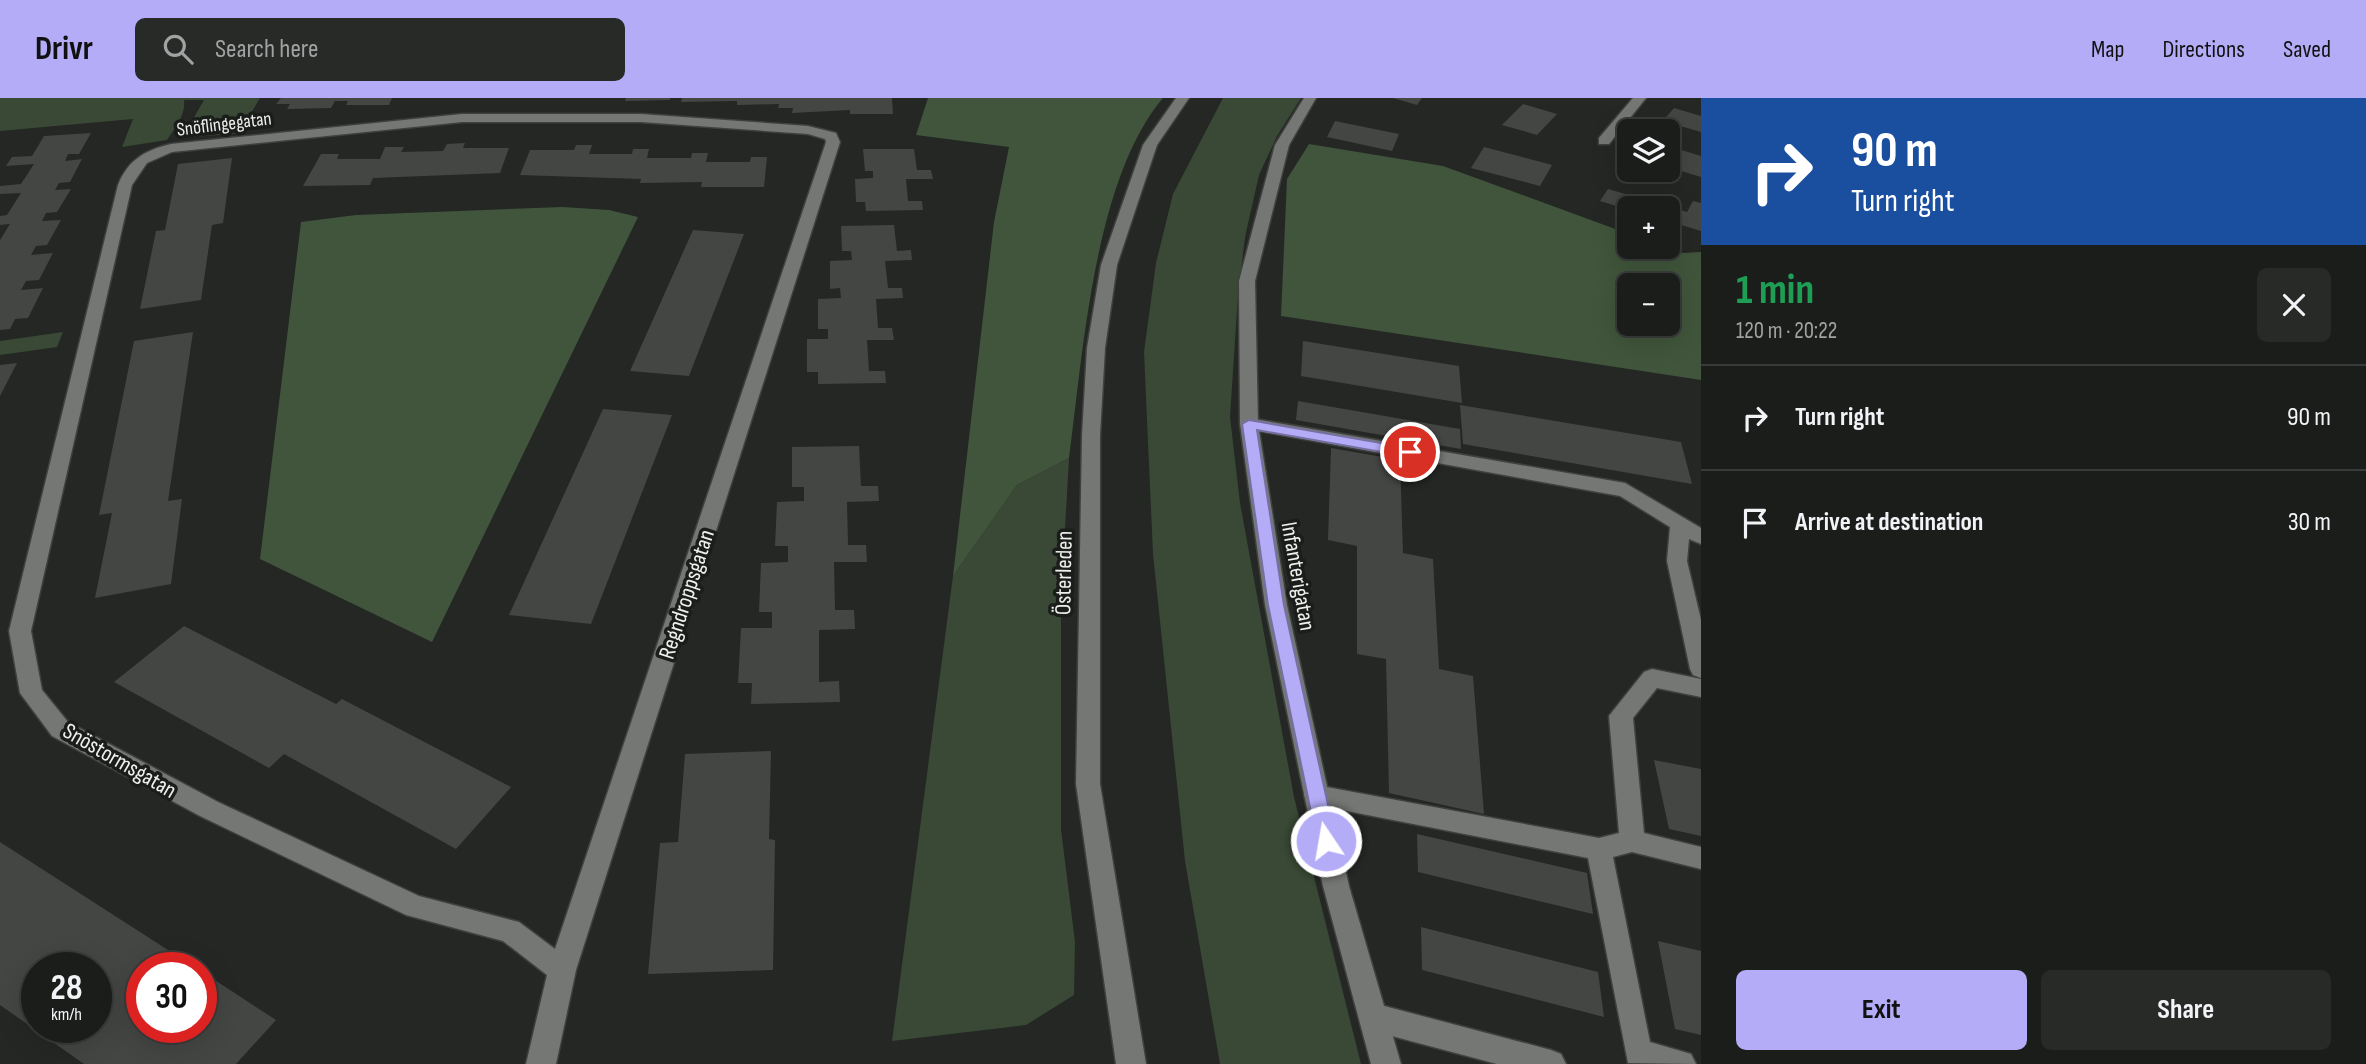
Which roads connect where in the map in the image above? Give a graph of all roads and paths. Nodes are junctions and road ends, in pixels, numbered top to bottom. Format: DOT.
graph roads {
  1 [pos="1183,98"];
  2 [pos="1310,98"];
  3 [pos="1640,98"];
  4 [pos="821,131"];
  5 [pos="1604,141"];
  6 [pos="137,162"];
  7 [pos="1249,424"];
  8 [pos="1680,524"];
  9 [pos="1701,537"];
  10 [pos="1701,669"];
  11 [pos="1701,688"];
  12 [pos="1316,795"];
  13 [pos="1632,841"];
  14 [pos="1599,849"];
  15 [pos="1701,858"];
  16 [pos="562,970"];
  17 [pos="1373,1017"];
  18 [pos="1634,1059"];
  19 [pos="541,1064"];
  20 [pos="1131,1064"];
  21 [pos="1386,1064"];
  22 [pos="1551,1064"];
  23 [pos="1681,1064"];
  1 -- 20 [label="street, Österleden"];
  2 -- 7 [label="street, Infanterigatan"];
  3 -- 5 [label="street"];
  4 -- 6 [label="street, Snöflingegatan"];
  4 -- 16 [label="street, Regndroppsgatan"];
  6 -- 16 [label="street, Snöstormsgatan"];
  7 -- 8 [label="street"];
  7 -- 12 [label="street, Infanterigatan"];
  8 -- 9 [label="street"];
  8 -- 10 [label="street"];
  11 -- 13 [label="street"];
  12 -- 14 [label="street"];
  12 -- 17 [label="street, Infanterigatan"];
  13 -- 14 [label="street"];
  13 -- 15 [label="street"];
  14 -- 18 [label="street"];
  16 -- 19 [label="street, Regndroppsgatan"];
  17 -- 21 [label="street, Infanterigatan"];
  17 -- 22 [label="street"];
  18 -- 23 [label="street"];
}
